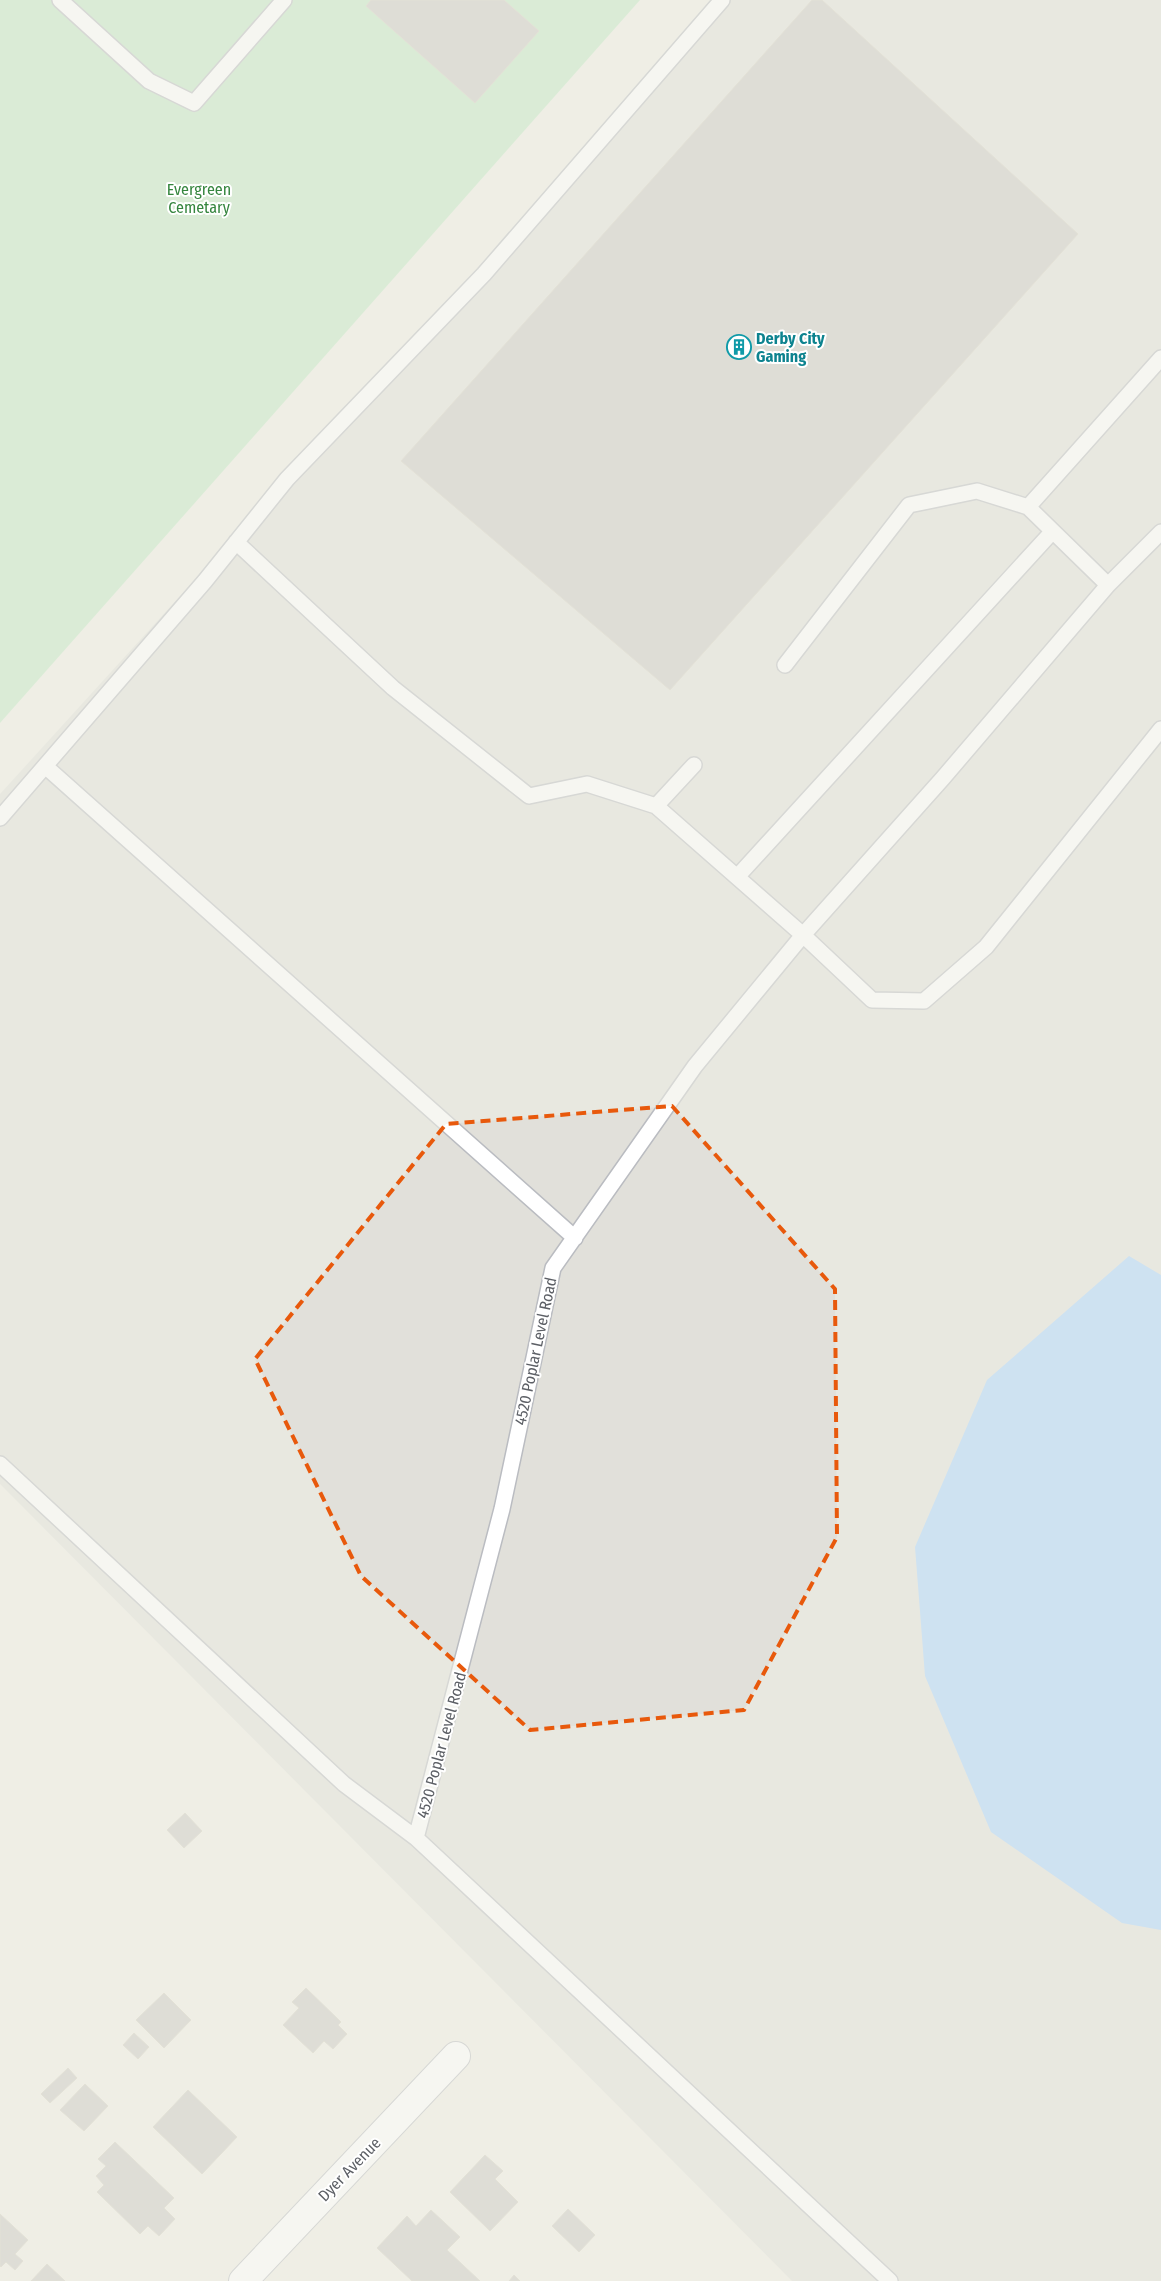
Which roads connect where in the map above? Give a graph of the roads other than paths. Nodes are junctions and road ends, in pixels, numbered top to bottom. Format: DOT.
graph roads {
  1 [pos="60,0"];
  2 [pos="284,0"];
  3 [pos="722,0"];
  4 [pos="1161,358"];
  5 [pos="1028,507"];
  6 [pos="1052,532"];
  7 [pos="1161,532"];
  8 [pos="236,542"];
  9 [pos="1108,585"];
  10 [pos="785,664"];
  11 [pos="1161,729"];
  12 [pos="694,765"];
  13 [pos="45,766"];
  14 [pos="656,806"];
  15 [pos="0,818"];
  16 [pos="737,877"];
  17 [pos="803,936"];
  18 [pos="575,1238"];
  19 [pos="0,1464"];
  20 [pos="416,1838"];
  21 [pos="456,2056"];
  22 [pos="242,2281"];
  23 [pos="890,2281"];
  1 -- 2 [label="lane"];
  3 -- 8 [label="lane"];
  4 -- 5 [label="lane"];
  5 -- 6 [label="lane"];
  5 -- 10 [label="lane"];
  6 -- 9 [label="lane"];
  6 -- 16 [label="lane"];
  7 -- 9 [label="lane, 4520 Poplar Level Road"];
  8 -- 13 [label="lane"];
  8 -- 14 [label="lane"];
  9 -- 17 [label="lane, 4520 Poplar Level Road"];
  11 -- 17 [label="lane"];
  12 -- 14 [label="lane"];
  13 -- 15 [label="lane"];
  13 -- 18 [label="lane"];
  14 -- 16 [label="lane"];
  16 -- 17 [label="lane"];
  17 -- 18 [label="lane, 4520 Poplar Level Road"];
  18 -- 20 [label="lane, 4520 Poplar Level Road"];
  19 -- 20 [label="lane"];
  20 -- 23 [label="lane"];
  21 -- 22 [label="street, Dyer Avenue"];
}
